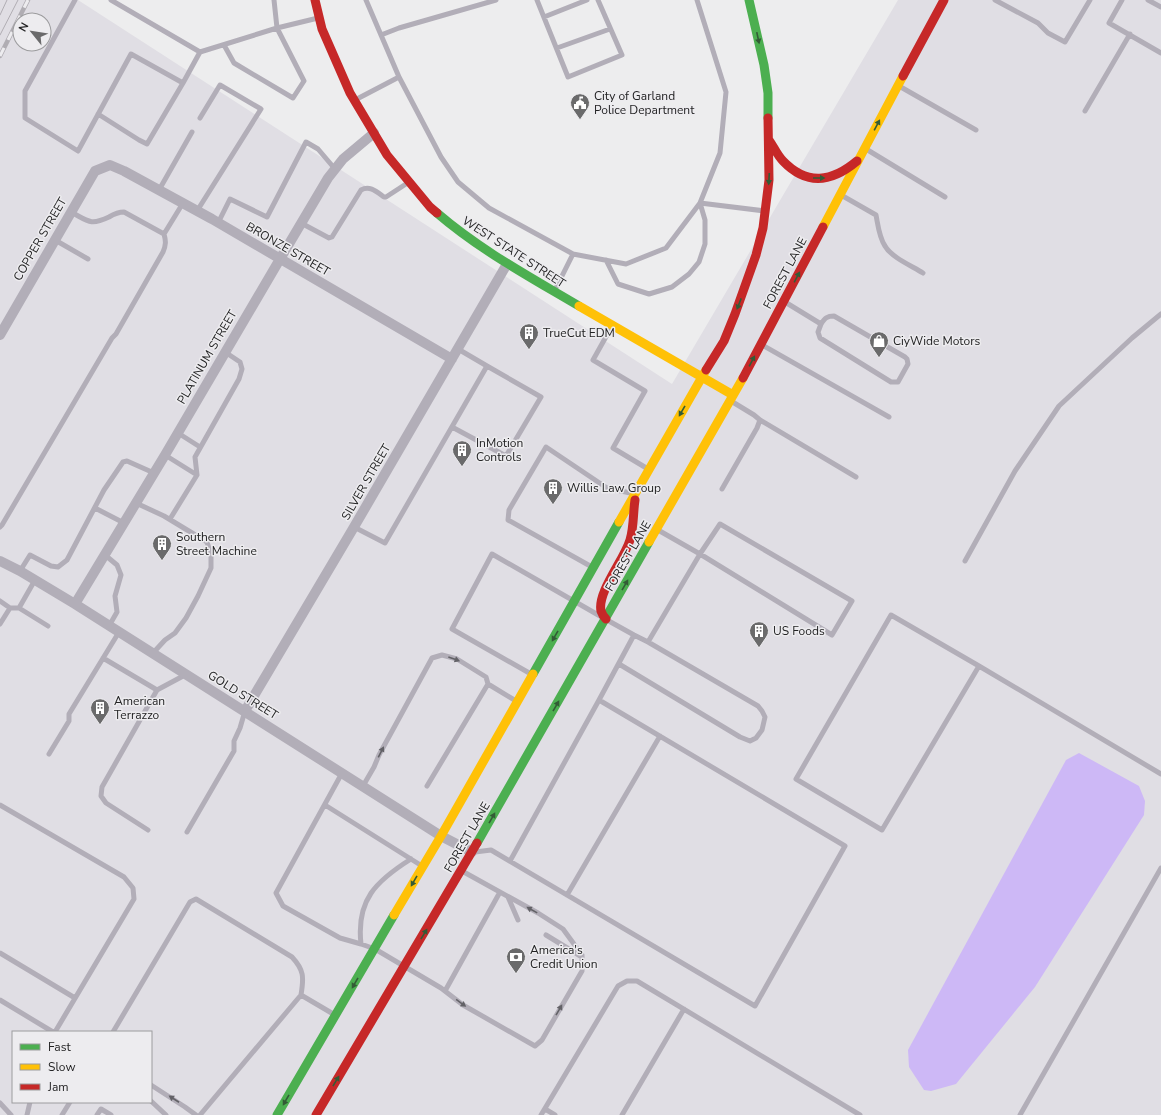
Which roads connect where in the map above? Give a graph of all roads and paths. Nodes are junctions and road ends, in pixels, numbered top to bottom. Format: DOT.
graph roads {
  1 [pos="75,0"];
  2 [pos="110,0"];
  3 [pos="274,0"];
  4 [pos="315,0"];
  5 [pos="366,0"];
  6 [pos="496,0"];
  7 [pos="537,0"];
  8 [pos="587,0"];
  9 [pos="598,0"];
  10 [pos="697,0"];
  11 [pos="749,0"];
  12 [pos="944,0"];
  13 [pos="995,0"];
  14 [pos="1090,0"];
  15 [pos="1122,0"];
  16 [pos="1148,0"];
  17 [pos="1161,7"];
  18 [pos="544,17"];
  19 [pos="319,18"];
  20 [pos="277,28"];
  21 [pos="610,29"];
  22 [pos="1130,34"];
  23 [pos="381,35"];
  24 [pos="224,45"];
  25 [pos="557,48"];
  26 [pos="200,52"];
  27 [pos="1161,53"];
  28 [pos="399,77"];
  29 [pos="183,83"];
  30 [pos="898,86"];
  31 [pos="354,100"];
  32 [pos="1085,111"];
  33 [pos="98,114"];
  34 [pos="200,118"];
  35 [pos="976,130"];
  36 [pos="192,132"];
  37 [pos="374,133"];
  38 [pos="769,140"];
  39 [pos="865,148"];
  40 [pos="861,158"];
  41 [pos="110,165"];
  42 [pos="336,168"];
  43 [pos="410,182"];
  44 [pos="159,190"];
  45 [pos="841,195"];
  46 [pos="945,197"];
  47 [pos="183,203"];
  48 [pos="700,203"];
  49 [pos="197,211"];
  50 [pos="766,211"];
  51 [pos="71,212"];
  52 [pos="218,223"];
  53 [pos="301,223"];
  54 [pos="164,234"];
  55 [pos="55,240"];
  56 [pos="573,254"];
  57 [pos="88,258"];
  58 [pos="280,259"];
  59 [pos="606,260"];
  60 [pos="507,264"];
  61 [pos="923,273"];
  62 [pos="554,292"];
  63 [pos="784,302"];
  64 [pos="1161,314"];
  65 [pos="821,324"];
  66 [pos="612,326"];
  67 [pos="0,335"];
  68 [pos="761,344"];
  69 [pos="458,349"];
  70 [pos="225,352"];
  71 [pos="452,359"];
  72 [pos="487,366"];
  73 [pos="702,377"];
  74 [pos="732,398"];
  75 [pos="889,417"];
  76 [pos="760,420"];
  77 [pos="452,427"];
  78 [pos="178,433"];
  79 [pos="200,447"];
  80 [pos="165,455"];
  81 [pos="649,470"];
  82 [pos="154,473"];
  83 [pos="197,475"];
  84 [pos="856,477"];
  85 [pos="722,489"];
  86 [pos="635,494"];
  87 [pos="136,503"];
  88 [pos="95,508"];
  89 [pos="170,519"];
  90 [pos="124,523"];
  91 [pos="0,527"];
  92 [pos="354,527"];
  93 [pos="657,530"];
  94 [pos="700,554"];
  95 [pos="104,555"];
  96 [pos="0,561"];
  97 [pos="965,561"];
  98 [pos="593,568"];
  99 [pos="20,571"];
  100 [pos="36,580"];
  101 [pos="0,602"];
  102 [pos="574,602"];
  103 [pos="75,604"];
  104 [pos="10,608"];
  105 [pos="19,608"];
  106 [pos="606,619"];
  107 [pos="0,624"];
  108 [pos="48,626"];
  109 [pos="109,626"];
  110 [pos="119,632"];
  111 [pos="634,635"];
  112 [pos="648,642"];
  113 [pos="153,653"];
  114 [pos="103,658"];
  115 [pos="619,664"];
  116 [pos="979,666"];
  117 [pos="186,674"];
  118 [pos="532,675"];
  119 [pos="488,684"];
  120 [pos="157,690"];
  121 [pos="599,700"];
  122 [pos="517,702"];
  123 [pos="245,711"];
  124 [pos="660,736"];
  125 [pos="49,754"];
  126 [pos="342,773"];
  127 [pos="1161,774"];
  128 [pos="363,786"];
  129 [pos="427,786"];
  130 [pos="0,805"];
  131 [pos="325,805"];
  132 [pos="148,830"];
  133 [pos="187,832"];
  134 [pos="441,836"];
  135 [pos="472,852"];
  136 [pos="410,859"];
  137 [pos="510,861"];
  138 [pos="423,867"];
  139 [pos="1161,868"];
  140 [pos="462,870"];
  141 [pos="500,892"];
  142 [pos="567,895"];
  143 [pos="507,896"];
  144 [pos="518,920"];
  145 [pos="546,935"];
  146 [pos="362,944"];
  147 [pos="374,949"];
  148 [pos="0,953"];
  149 [pos="582,957"];
  150 [pos="404,967"];
  151 [pos="445,991"];
  152 [pos="301,994"];
  153 [pos="75,998"];
  154 [pos="0,1000"];
  155 [pos="684,1009"];
  156 [pos="336,1016"];
  157 [pos="52,1031"];
  158 [pos="55,1031"];
  159 [pos="114,1031"];
  160 [pos="152,1086"];
  161 [pos="152,1102"];
  162 [pos="0,1103"];
  163 [pos="30,1103"];
  164 [pos="69,1103"];
  165 [pos="545,1109"];
  166 [pos="11,1115"];
  167 [pos="28,1115"];
  168 [pos="62,1115"];
  169 [pos="97,1115"];
  170 [pos="111,1115"];
  171 [pos="166,1115"];
  172 [pos="196,1115"];
  173 [pos="200,1115"];
  174 [pos="277,1115"];
  175 [pos="316,1115"];
  176 [pos="541,1115"];
  177 [pos="555,1115"];
  178 [pos="622,1115"];
  179 [pos="860,1115"];
  180 [pos="1020,1115"];
  1 -- 33 [label="lane"];
  2 -- 26 [label="lane"];
  3 -- 20 [label="lane"];
  4 -- 19 [label="main road, WEST STATE STREET"];
  5 -- 23 [label="lane"];
  6 -- 23 [label="lane"];
  7 -- 18 [label="lane"];
  8 -- 18 [label="lane"];
  9 -- 21 [label="lane"];
  10 -- 48 [label="lane"];
  11 -- 38 [label="main road, FOREST LANE, one-way"];
  12 -- 30 [label="main road, FOREST LANE"];
  13 -- 14 [label="lane"];
  15 -- 22 [label="lane"];
  16 -- 17 [label="lane"];
  18 -- 25 [label="lane"];
  19 -- 20 [label="lane"];
  19 -- 31 [label="main road, WEST STATE STREET"];
  20 -- 24 [label="lane"];
  20 -- 24 [label="lane"];
  21 -- 25 [label="lane"];
  21 -- 25 [label="lane"];
  22 -- 27 [label="lane"];
  22 -- 32 [label="lane"];
  23 -- 28 [label="lane"];
  24 -- 26 [label="lane"];
  26 -- 29 [label="lane"];
  28 -- 31 [label="lane"];
  28 -- 56 [label="lane"];
  29 -- 33 [label="lane"];
  29 -- 33 [label="lane"];
  30 -- 35 [label="lane"];
  39 -- 30 [label="main road, FOREST LANE, one-way"];
  31 -- 37 [label="main road, WEST STATE STREET"];
  34 -- 49 [label="lane"];
  36 -- 44 [label="lane"];
  37 -- 42 [label="street, PLATINUM STREET"];
  37 -- 43 [label="main road, WEST STATE STREET"];
  38 -- 40 [label="main road, one-way"];
  38 -- 50 [label="main road, FOREST LANE, one-way"];
  39 -- 40 [label="main road, FOREST LANE"];
  39 -- 46 [label="lane"];
  40 -- 45 [label="main road, FOREST LANE"];
  41 -- 44 [label="street, BRONZE STREET"];
  41 -- 51 [label="street, COPPER STREET"];
  42 -- 52 [label="lane"];
  42 -- 53 [label="street, PLATINUM STREET"];
  43 -- 53 [label="lane"];
  43 -- 60 [label="main road, WEST STATE STREET"];
  44 -- 47 [label="street, BRONZE STREET"];
  45 -- 61 [label="lane"];
  63 -- 45 [label="main road, FOREST LANE, one-way"];
  47 -- 49 [label="street, BRONZE STREET"];
  47 -- 54 [label="lane"];
  48 -- 50 [label="lane"];
  48 -- 59 [label="lane"];
  48 -- 59 [label="lane"];
  49 -- 52 [label="street, BRONZE STREET"];
  50 -- 73 [label="main road, FOREST LANE, one-way"];
  51 -- 54 [label="lane"];
  51 -- 55 [label="street, COPPER STREET"];
  52 -- 58 [label="street, BRONZE STREET"];
  53 -- 58 [label="street, PLATINUM STREET"];
  54 -- 91 [label="lane"];
  55 -- 57 [label="lane"];
  55 -- 67 [label="street, COPPER STREET"];
  56 -- 59 [label="lane"];
  56 -- 62 [label="lane"];
  58 -- 70 [label="street, PLATINUM STREET"];
  58 -- 71 [label="street, BRONZE STREET"];
  60 -- 62 [label="main road, WEST STATE STREET"];
  60 -- 69 [label="street, SILVER STREET"];
  62 -- 66 [label="main road, WEST STATE STREET"];
  63 -- 65 [label="lane"];
  63 -- 68 [label="main road, FOREST LANE"];
  64 -- 97 [label="lane"];
  65 -- 65 [label="lane"];
  66 -- 73 [label="main road, WEST STATE STREET"];
  66 -- 81 [label="lane"];
  74 -- 68 [label="main road, FOREST LANE, one-way"];
  68 -- 75 [label="lane"];
  69 -- 71 [label="street, SILVER STREET"];
  69 -- 72 [label="lane"];
  70 -- 78 [label="street, PLATINUM STREET"];
  70 -- 79 [label="lane"];
  71 -- 92 [label="street, SILVER STREET"];
  72 -- 77 [label="lane"];
  72 -- 77 [label="lane"];
  73 -- 74 [label="main road, WEST STATE STREET"];
  73 -- 81 [label="main road, FOREST LANE, one-way"];
  74 -- 76 [label="lane"];
  74 -- 93 [label="main road, FOREST LANE"];
  76 -- 84 [label="lane"];
  76 -- 85 [label="lane"];
  77 -- 92 [label="lane"];
  78 -- 79 [label="lane"];
  78 -- 80 [label="street, PLATINUM STREET"];
  79 -- 83 [label="lane"];
  80 -- 82 [label="street, PLATINUM STREET"];
  80 -- 83 [label="lane"];
  81 -- 86 [label="main road, FOREST LANE"];
  82 -- 87 [label="street, PLATINUM STREET"];
  82 -- 88 [label="lane"];
  83 -- 89 [label="lane"];
  86 -- 98 [label="main road, FOREST LANE"];
  86 -- 98 [label="lane"];
  86 -- 106 [label="main road"];
  87 -- 89 [label="lane"];
  87 -- 90 [label="street, PLATINUM STREET"];
  88 -- 90 [label="lane"];
  88 -- 99 [label="lane"];
  89 -- 113 [label="lane"];
  90 -- 95 [label="street, PLATINUM STREET"];
  92 -- 123 [label="street, SILVER STREET"];
  93 -- 94 [label="lane"];
  106 -- 93 [label="main road, FOREST LANE, one-way"];
  94 -- 94 [label="lane"];
  94 -- 112 [label="lane"];
  95 -- 103 [label="street, PLATINUM STREET"];
  95 -- 109 [label="lane"];
  96 -- 99 [label="street, GOLD STREET"];
  98 -- 102 [label="main road, FOREST LANE"];
  99 -- 100 [label="street, GOLD STREET"];
  100 -- 103 [label="street, GOLD STREET"];
  100 -- 105 [label="lane"];
  101 -- 104 [label="lane"];
  102 -- 106 [label="lane"];
  102 -- 118 [label="main road, FOREST LANE, one-way"];
  102 -- 118 [label="lane"];
  103 -- 109 [label="street, GOLD STREET"];
  104 -- 105 [label="lane"];
  104 -- 107 [label="lane"];
  105 -- 108 [label="lane"];
  106 -- 111 [label="lane"];
  135 -- 106 [label="main road, FOREST LANE, one-way"];
  109 -- 110 [label="street, GOLD STREET"];
  110 -- 113 [label="street, GOLD STREET"];
  110 -- 114 [label="lane"];
  111 -- 112 [label="lane"];
  111 -- 115 [label="lane"];
  112 -- 115 [label="lane"];
  113 -- 117 [label="street, GOLD STREET"];
  114 -- 120 [label="lane"];
  114 -- 125 [label="lane"];
  115 -- 121 [label="lane"];
  116 -- 116 [label="lane"];
  116 -- 127 [label="lane"];
  117 -- 120 [label="lane"];
  117 -- 123 [label="street, GOLD STREET"];
  118 -- 122 [label="main road, FOREST LANE"];
  119 -- 122 [label="lane"];
  128 -- 119 [label="lane, one-way"];
  119 -- 129 [label="lane"];
  120 -- 132 [label="lane"];
  121 -- 124 [label="lane"];
  121 -- 137 [label="lane"];
  122 -- 134 [label="main road, FOREST LANE"];
  123 -- 126 [label="street, GOLD STREET"];
  123 -- 133 [label="lane"];
  124 -- 142 [label="lane"];
  124 -- 142 [label="lane"];
  126 -- 128 [label="street, GOLD STREET"];
  126 -- 131 [label="lane"];
  128 -- 134 [label="street, GOLD STREET"];
  130 -- 153 [label="lane"];
  131 -- 136 [label="lane"];
  131 -- 146 [label="lane"];
  134 -- 135 [label="street, GOLD STREET"];
  134 -- 138 [label="main road, FOREST LANE"];
  135 -- 137 [label="lane"];
  135 -- 140 [label="main road, FOREST LANE"];
  136 -- 138 [label="lane"];
  136 -- 146 [label="lane"];
  137 -- 142 [label="lane"];
  138 -- 147 [label="main road, FOREST LANE, one-way"];
  139 -- 180 [label="lane"];
  140 -- 141 [label="lane"];
  150 -- 140 [label="main road, FOREST LANE, one-way"];
  141 -- 143 [label="lane"];
  141 -- 151 [label="lane"];
  143 -- 144 [label="lane"];
  149 -- 143 [label="lane, one-way"];
  145 -- 149 [label="lane"];
  146 -- 147 [label="lane"];
  147 -- 150 [label="lane"];
  147 -- 156 [label="main road, FOREST LANE, one-way"];
  148 -- 153 [label="lane"];
  151 -- 149 [label="lane, one-way"];
  150 -- 151 [label="lane"];
  175 -- 150 [label="main road, FOREST LANE, one-way"];
  152 -- 156 [label="lane"];
  152 -- 159 [label="lane"];
  152 -- 173 [label="lane"];
  153 -- 158 [label="lane"];
  154 -- 157 [label="lane"];
  155 -- 165 [label="lane"];
  155 -- 178 [label="lane"];
  155 -- 179 [label="lane"];
  156 -- 174 [label="main road, FOREST LANE, one-way"];
  172 -- 160 [label="lane, one-way"];
  161 -- 171 [label="lane"];
  162 -- 166 [label="lane"];
  163 -- 167 [label="lane"];
  164 -- 168 [label="lane"];
  165 -- 176 [label="lane"];
  165 -- 177 [label="lane"];
  169 -- 170 [label="lane"];
}
